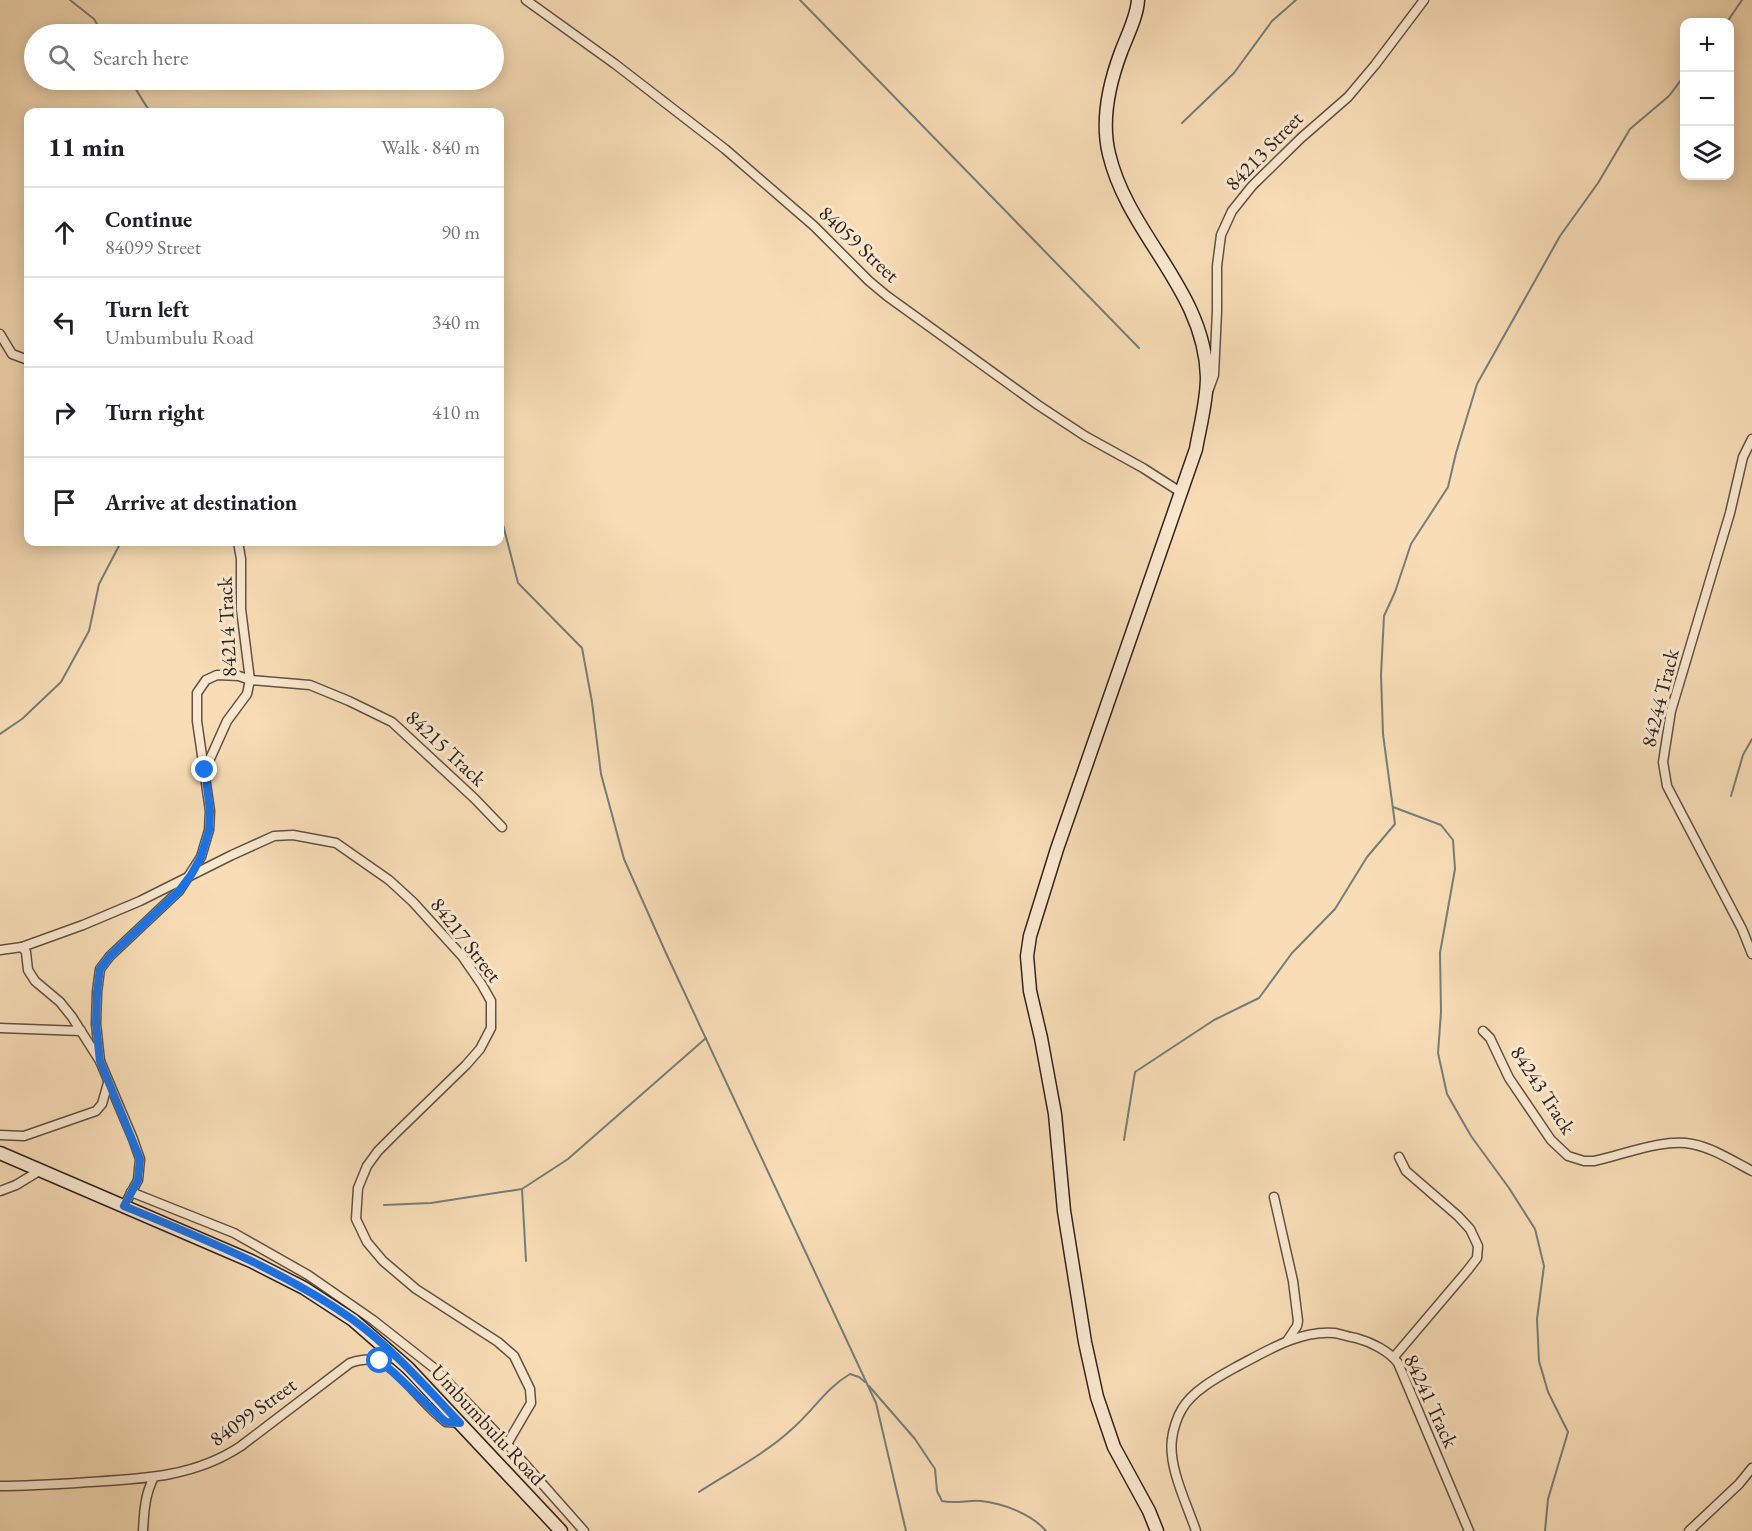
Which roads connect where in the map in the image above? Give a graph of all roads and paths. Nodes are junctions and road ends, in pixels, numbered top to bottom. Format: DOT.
graph roads {
  1 [pos="526,0"];
  2 [pos="1138,0"];
  3 [pos="1424,0"];
  4 [pos="0,334"];
  5 [pos="24,358"];
  6 [pos="1205,398"];
  7 [pos="1752,439"];
  8 [pos="1182,493"];
  9 [pos="239,546"];
  10 [pos="250,680"];
  11 [pos="205,770"];
  12 [pos="502,828"];
  13 [pos="191,875"];
  14 [pos="22,947"];
  15 [pos="0,950"];
  16 [pos="1752,954"];
  17 [pos="0,1028"];
  18 [pos="81,1031"];
  19 [pos="1483,1032"];
  20 [pos="100,1061"];
  21 [pos="108,1083"];
  22 [pos="0,1135"];
  23 [pos="0,1153"];
  24 [pos="1399,1157"];
  25 [pos="39,1171"];
  26 [pos="1752,1171"];
  27 [pos="0,1191"];
  28 [pos="132,1192"];
  29 [pos="1275,1197"];
  30 [pos="124,1206"];
  31 [pos="1284,1344"];
  32 [pos="1394,1357"];
  33 [pos="460,1423"];
  34 [pos="507,1444"];
  35 [pos="1752,1468"];
  36 [pos="154,1477"];
  37 [pos="0,1486"];
  38 [pos="144,1531"];
  39 [pos="561,1531"];
  40 [pos="584,1531"];
  41 [pos="1157,1531"];
  42 [pos="1196,1531"];
  43 [pos="1469,1531"];
  44 [pos="1689,1531"];
  1 -- 8 [label="street, 84059 Street"];
  2 -- 6 [label="street"];
  3 -- 6 [label="street, 84213 Street"];
  4 -- 5 [label="street"];
  6 -- 8 [label="street"];
  7 -- 16 [label="street, 84244 Track"];
  8 -- 41 [label="street"];
  9 -- 10 [label="street, 84214 Track"];
  10 -- 11 [label="street, 84214 Track"];
  10 -- 11 [label="street, 84215 Track"];
  10 -- 12 [label="street, 84215 Track"];
  11 -- 13 [label="street"];
  13 -- 14 [label="street, 84217 Street"];
  13 -- 20 [label="street"];
  13 -- 34 [label="street, 84217 Street"];
  14 -- 15 [label="street, 84217 Street"];
  14 -- 18 [label="street"];
  17 -- 18 [label="street"];
  18 -- 20 [label="street"];
  19 -- 26 [label="street, 84243 Track"];
  20 -- 21 [label="street"];
  21 -- 22 [label="street"];
  21 -- 28 [label="street"];
  23 -- 25 [label="street, Umbumbulu Road"];
  24 -- 32 [label="street"];
  25 -- 27 [label="street"];
  25 -- 30 [label="street, Umbumbulu Road"];
  28 -- 30 [label="street"];
  28 -- 34 [label="street"];
  29 -- 31 [label="street"];
  30 -- 33 [label="street, Umbumbulu Road"];
  31 -- 32 [label="street, 84241 Track"];
  31 -- 42 [label="street, 84241 Track"];
  32 -- 43 [label="street, 84241 Track"];
  33 -- 36 [label="street, 84099 Street"];
  33 -- 39 [label="street, Umbumbulu Road"];
  34 -- 40 [label="street"];
  35 -- 44 [label="street"];
  36 -- 37 [label="street, 84099 Street"];
  36 -- 38 [label="street"];
}
